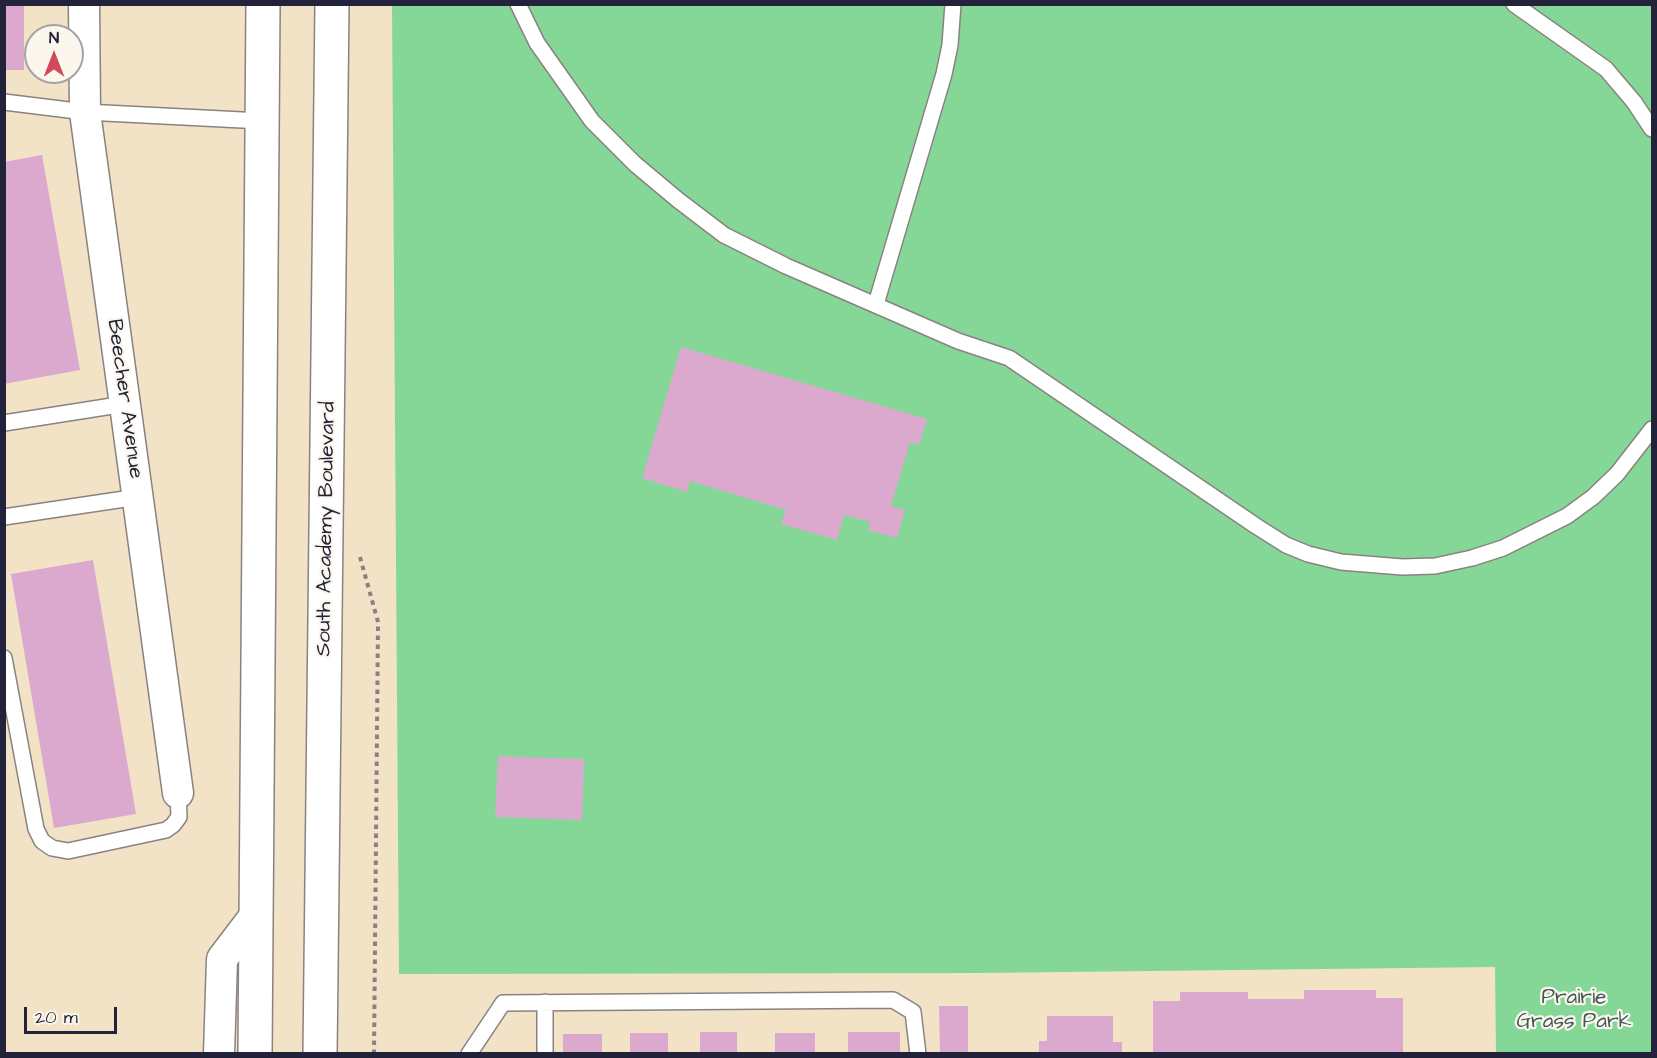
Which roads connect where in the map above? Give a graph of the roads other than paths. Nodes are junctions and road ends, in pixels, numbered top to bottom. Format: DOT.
graph roads {
  1 [pos="84,4"];
  2 [pos="263,4"];
  3 [pos="332,4"];
  4 [pos="518,4"];
  5 [pos="953,4"];
  6 [pos="1514,4"];
  7 [pos="4,102"];
  8 [pos="85,112"];
  9 [pos="262,121"];
  10 [pos="1653,129"];
  11 [pos="876,304"];
  12 [pos="125,404"];
  13 [pos="4,423"];
  14 [pos="1653,429"];
  15 [pos="138,497"];
  16 [pos="4,517"];
  17 [pos="4,658"];
  18 [pos="178,793"];
  19 [pos="257,914"];
  20 [pos="545,1002"];
  21 [pos="219,1053"];
  22 [pos="255,1053"];
  23 [pos="320,1053"];
  24 [pos="469,1053"];
  25 [pos="545,1053"];
  26 [pos="918,1053"];
  1 -- 8 [label="street, Beecher Avenue"];
  2 -- 9 [label="highway"];
  3 -- 23 [label="highway, South Academy Boulevard"];
  4 -- 11 [label="lane"];
  5 -- 11 [label="lane"];
  6 -- 10 [label="lane"];
  7 -- 8 [label="lane"];
  8 -- 9 [label="lane"];
  8 -- 12 [label="street, Beecher Avenue"];
  9 -- 19 [label="highway"];
  11 -- 14 [label="lane"];
  12 -- 13 [label="lane"];
  12 -- 15 [label="street, Beecher Avenue"];
  15 -- 16 [label="lane"];
  15 -- 18 [label="street, Beecher Avenue"];
  17 -- 18 [label="lane"];
  19 -- 21 [label="street"];
  19 -- 22 [label="highway"];
  20 -- 24 [label="lane"];
  20 -- 25 [label="lane"];
  20 -- 26 [label="lane"];
}
